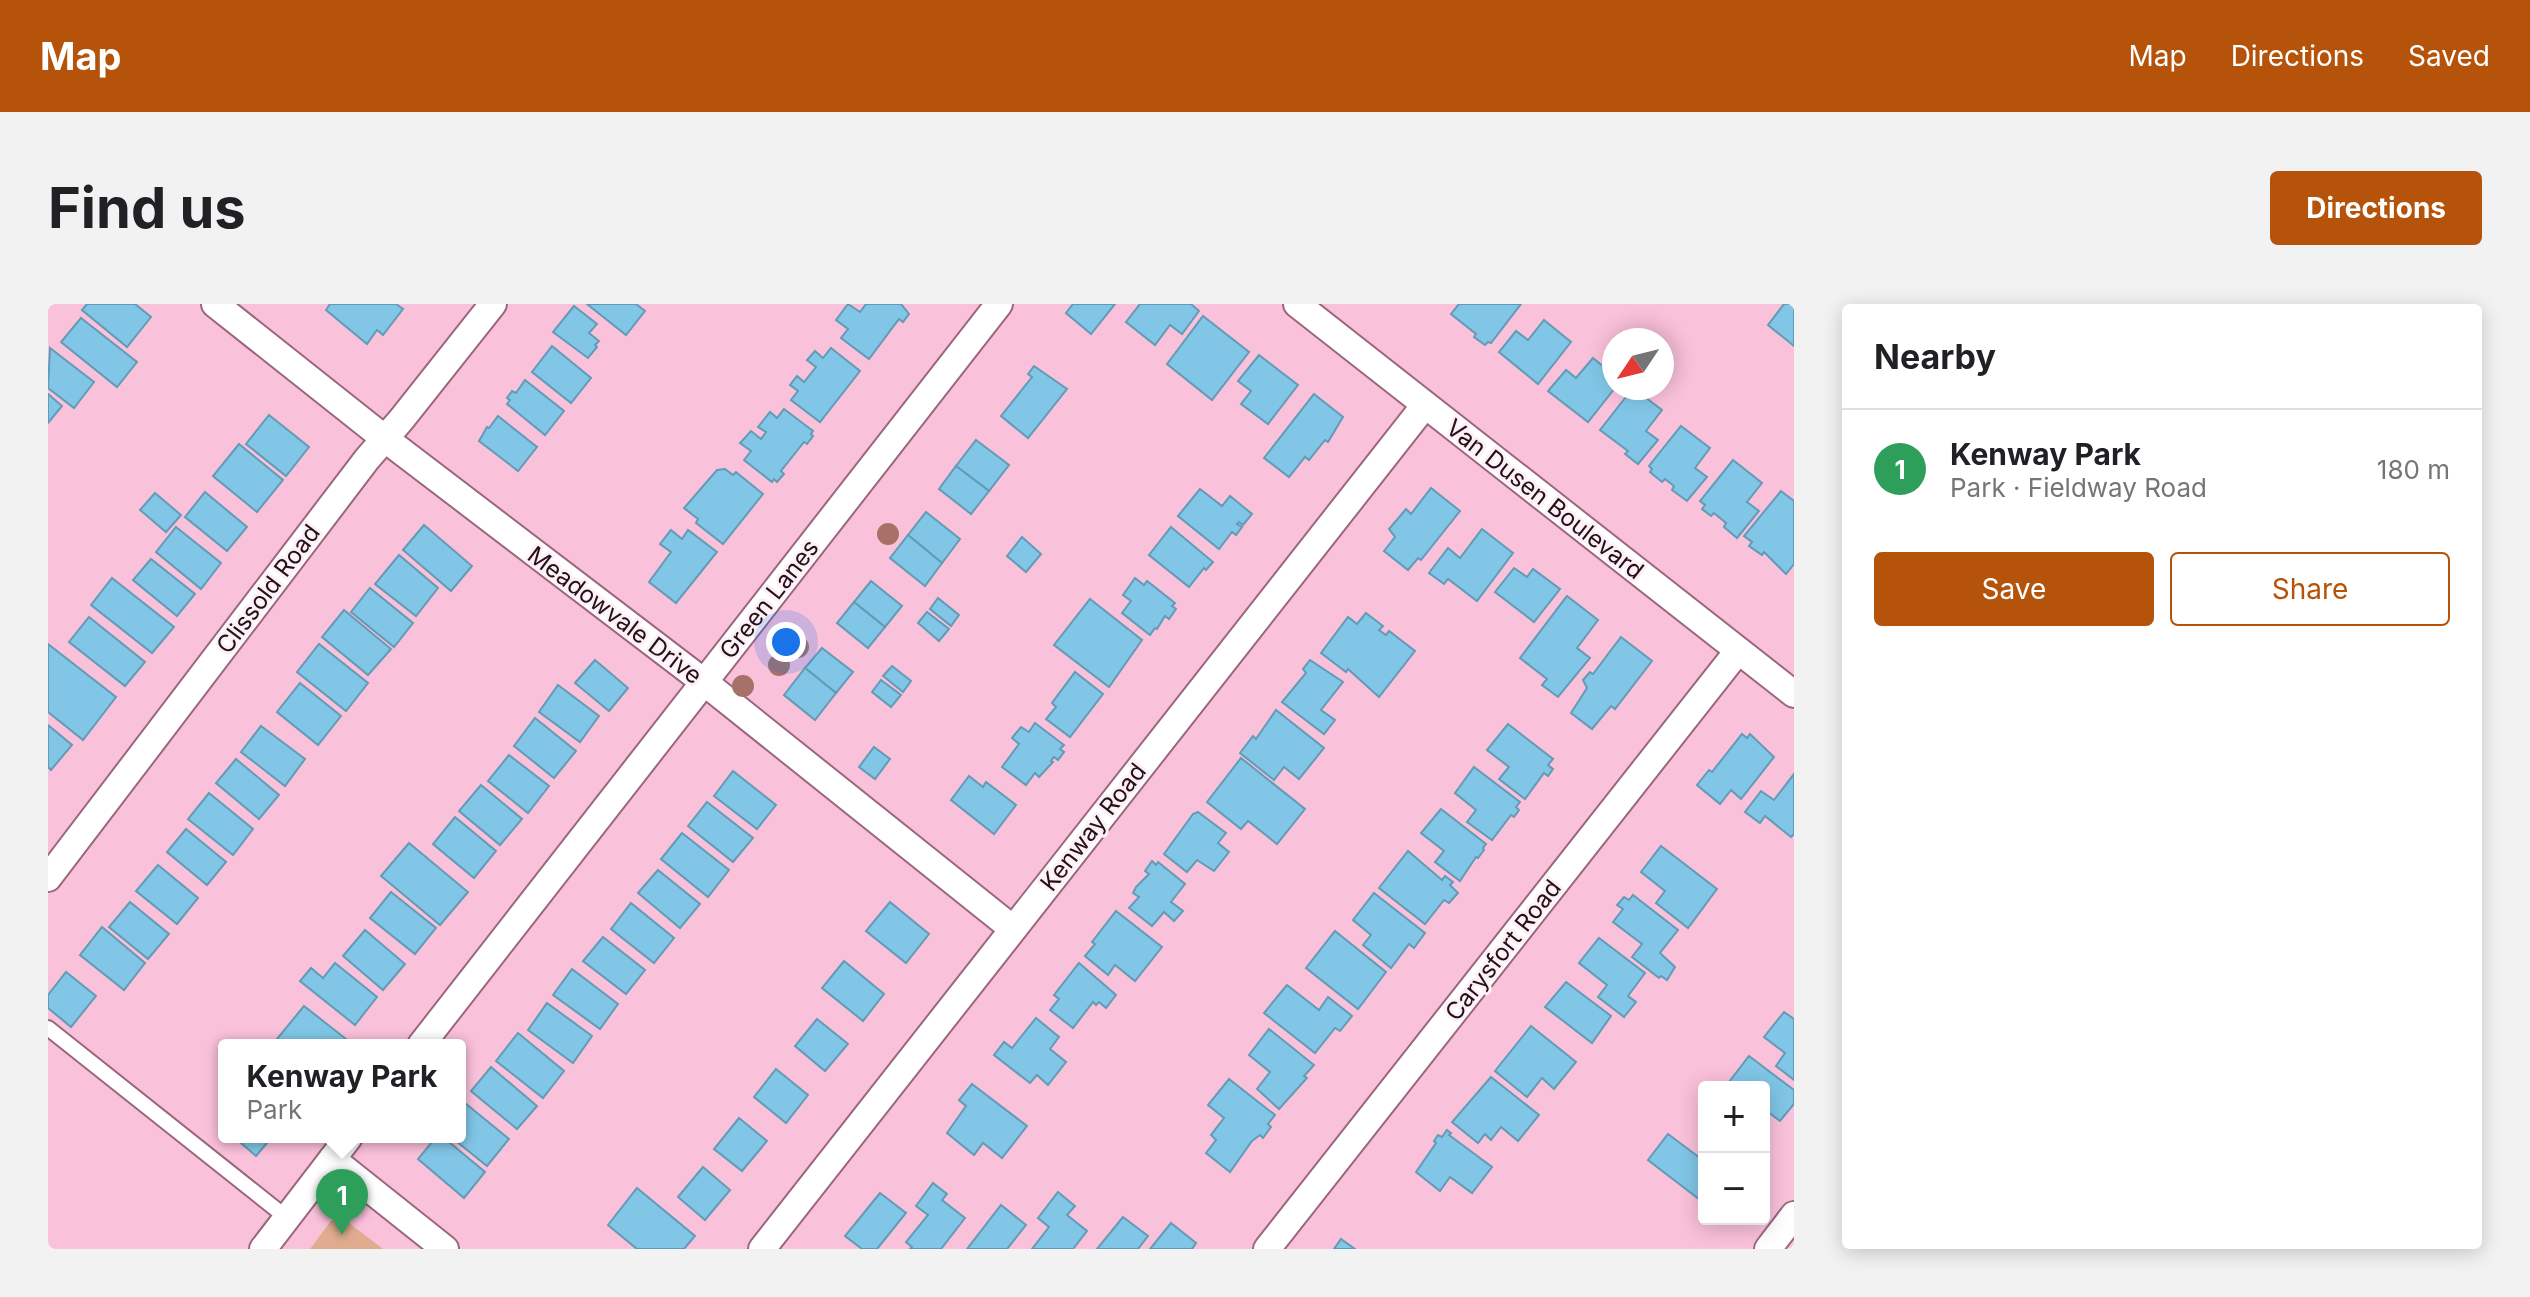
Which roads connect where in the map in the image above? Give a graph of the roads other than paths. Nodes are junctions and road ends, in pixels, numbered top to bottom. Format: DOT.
graph roads {
  1 [pos="215,304"];
  2 [pos="493,304"];
  3 [pos="999,304"];
  4 [pos="1297,304"];
  5 [pos="1425,405"];
  6 [pos="384,438"];
  7 [pos="1738,651"];
  8 [pos="704,682"];
  9 [pos="1794,694"];
  10 [pos="48,878"];
  11 [pos="1013,929"];
  12 [pos="48,1028"];
  13 [pos="426,1039"];
  14 [pos="344,1143"];
  15 [pos="332,1159"];
  16 [pos="1794,1215"];
  17 [pos="287,1218"];
  18 [pos="263,1249"];
  19 [pos="445,1249"];
  20 [pos="762,1249"];
  21 [pos="1267,1249"];
  22 [pos="1768,1249"];
  1 -- 6 [label="street, Meadowvale Drive"];
  2 -- 6 [label="street, Clissold Road"];
  3 -- 8 [label="street, Green Lanes"];
  4 -- 5 [label="street, Van Dusen Boulevard"];
  5 -- 7 [label="street, Van Dusen Boulevard"];
  5 -- 11 [label="street, Kenway Road"];
  6 -- 8 [label="street, Meadowvale Drive"];
  6 -- 10 [label="street, Clissold Road"];
  7 -- 9 [label="street, Van Dusen Boulevard"];
  7 -- 21 [label="street, Carysfort Road"];
  8 -- 11 [label="street, Meadowvale Drive"];
  8 -- 13 [label="street, Green Lanes"];
  11 -- 20 [label="street, Kenway Road"];
  12 -- 17 [label="lane"];
  14 -- 15 [label="street"];
  15 -- 17 [label="street"];
  15 -- 19 [label="street"];
  16 -- 22 [label="street"];
  17 -- 18 [label="street"];
}
